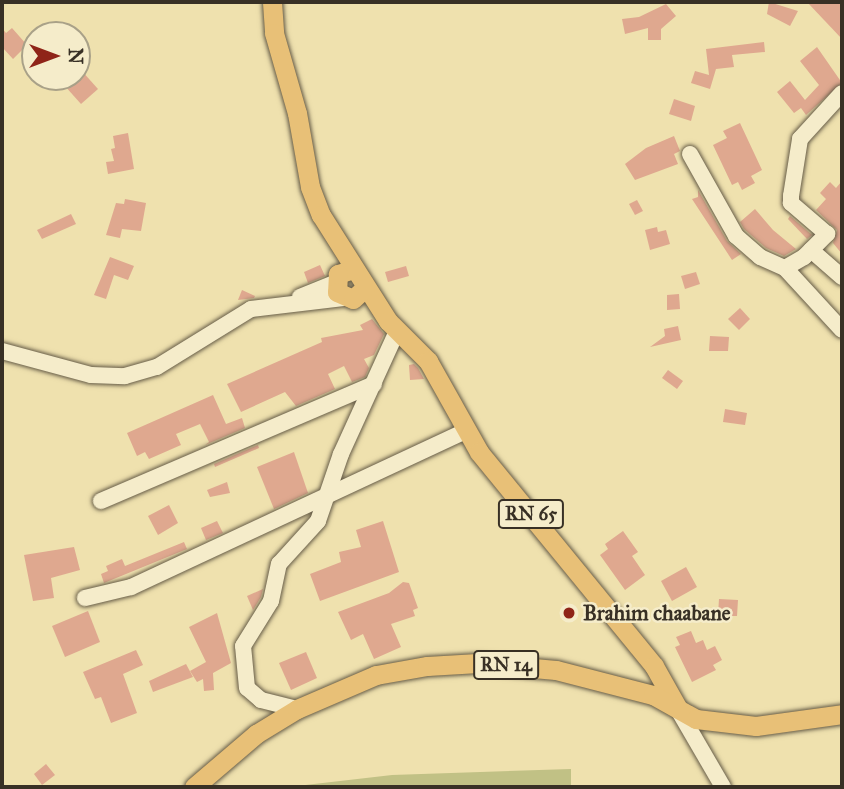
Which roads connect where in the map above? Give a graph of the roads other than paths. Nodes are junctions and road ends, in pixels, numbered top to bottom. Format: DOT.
graph roads {
  1 [pos="272,2"];
  2 [pos="842,93"];
  3 [pos="690,154"];
  4 [pos="842,226"];
  5 [pos="330,229"];
  6 [pos="827,234"];
  7 [pos="811,250"];
  8 [pos="785,268"];
  9 [pos="354,269"];
  10 [pos="842,278"];
  11 [pos="365,288"];
  12 [pos="340,290"];
  13 [pos="393,326"];
  14 [pos="842,330"];
  15 [pos="2,351"];
  16 [pos="374,384"];
  17 [pos="466,431"];
  18 [pos="326,497"];
  19 [pos="101,501"];
  20 [pos="85,598"];
  21 [pos="677,707"];
  22 [pos="296,709"];
  23 [pos="842,714"];
  24 [pos="194,787"];
  25 [pos="723,787"];
  1 -- 5 [label="main road, RN 65"];
  2 -- 6 [label="street"];
  3 -- 8 [label="street"];
  4 -- 6 [label="street"];
  5 -- 9 [label="main road, RN 65"];
  5 -- 12 [label="main road, RN 65"];
  6 -- 7 [label="street"];
  7 -- 8 [label="street"];
  7 -- 10 [label="street"];
  8 -- 14 [label="street"];
  9 -- 11 [label="main road, RN 65"];
  9 -- 12 [label="main road"];
  11 -- 12 [label="main road"];
  11 -- 13 [label="main road, RN 65"];
  12 -- 13 [label="main road, RN 65"];
  12 -- 15 [label="street"];
  13 -- 16 [label="street"];
  13 -- 17 [label="main road, RN 65"];
  16 -- 18 [label="street"];
  16 -- 19 [label="street"];
  17 -- 18 [label="street"];
  17 -- 21 [label="main road, RN 65"];
  18 -- 20 [label="street"];
  18 -- 22 [label="street"];
  21 -- 22 [label="main road, RN 14"];
  21 -- 23 [label="main road, RN 14"];
  21 -- 25 [label="street"];
  22 -- 24 [label="main road, RN 14"];
}
